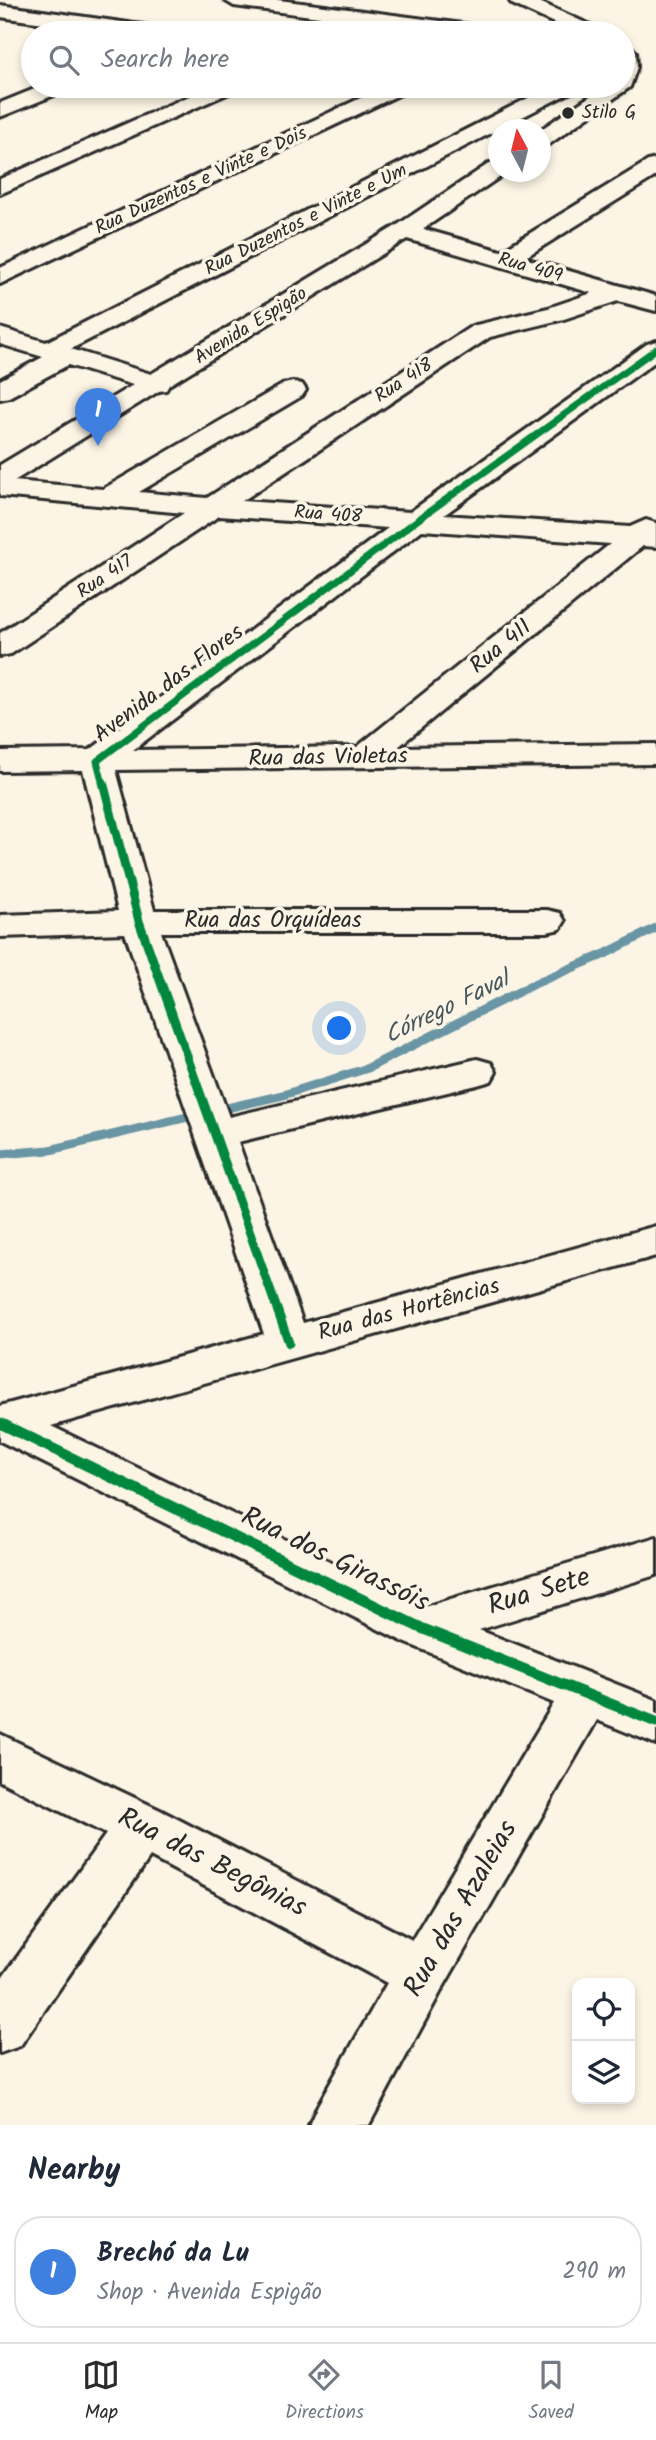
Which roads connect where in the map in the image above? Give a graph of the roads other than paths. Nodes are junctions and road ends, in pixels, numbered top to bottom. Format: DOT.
graph roads {
  1 [pos="234,0"];
  2 [pos="519,0"];
  3 [pos="0,11"];
  4 [pos="55,19"];
  5 [pos="50,21"];
  6 [pos="70,21"];
  7 [pos="394,21"];
  8 [pos="565,21"];
  9 [pos="31,98"];
  10 [pos="202,98"];
  11 [pos="377,98"];
  12 [pos="534,98"];
  13 [pos="603,98"];
  14 [pos="0,111"];
  15 [pos="551,134"];
  16 [pos="656,166"];
  17 [pos="488,176"];
  18 [pos="0,187"];
  19 [pos="404,231"];
  20 [pos="504,260"];
  21 [pos="0,277"];
  22 [pos="641,295"];
  23 [pos="0,336"];
  24 [pos="656,349"];
  25 [pos="57,354"];
  26 [pos="157,384"];
  27 [pos="293,390"];
  28 [pos="0,391"];
  29 [pos="0,478"];
  30 [pos="0,488"];
  31 [pos="108,498"];
  32 [pos="210,508"];
  33 [pos="416,521"];
  34 [pos="649,532"];
  35 [pos="0,647"];
  36 [pos="656,724"];
  37 [pos="640,754"];
  38 [pos="365,757"];
  39 [pos="0,761"];
  40 [pos="97,761"];
  41 [pos="139,921"];
  42 [pos="547,922"];
  43 [pos="0,926"];
  44 [pos="477,1072"];
  45 [pos="215,1135"];
  46 [pos="656,1241"];
  47 [pos="289,1343"];
  48 [pos="1,1422"];
  49 [pos="656,1556"];
  50 [pos="421,1628"];
  51 [pos="586,1694"];
  52 [pos="656,1722"];
  53 [pos="0,1756"];
  54 [pos="142,1826"];
  55 [pos="422,1973"];
  56 [pos="0,2026"];
  57 [pos="338,2125"];
  1 -- 7 [label="street"];
  2 -- 8 [label="street"];
  3 -- 4 [label="street"];
  4 -- 5 [label="street"];
  4 -- 6 [label="street"];
  9 -- 14 [label="street"];
  10 -- 18 [label="street"];
  11 -- 21 [label="street, Rua Duzentos e Vinte e Dois"];
  12 -- 25 [label="street, Rua Duzentos e Vinte e Um"];
  13 -- 15 [label="street"];
  16 -- 20 [label="street"];
  17 -- 19 [label="street, Avenida Espigão"];
  19 -- 20 [label="street, Rua 409"];
  19 -- 26 [label="street, Avenida Espigão"];
  20 -- 22 [label="street, Rua 409"];
  22 -- 32 [label="street, Rua 418"];
  23 -- 25 [label="street"];
  24 -- 33 [label="street, Avenida das Flores"];
  25 -- 26 [label="street"];
  25 -- 28 [label="street, Rua Duzentos e Vinte e Um"];
  26 -- 29 [label="street, Avenida Espigão"];
  27 -- 31 [label="street"];
  30 -- 31 [label="street, Rua 408"];
  31 -- 32 [label="street, Rua 408"];
  32 -- 33 [label="street, Rua 408"];
  32 -- 35 [label="street, Rua 417"];
  33 -- 34 [label="street, Rua 408"];
  33 -- 40 [label="street, Avenida das Flores"];
  34 -- 38 [label="street, Rua 411"];
  36 -- 37 [label="street"];
  37 -- 38 [label="street, Rua das Violetas"];
  38 -- 40 [label="street, Rua das Violetas"];
  39 -- 40 [label="street, Rua das Violetas"];
  40 -- 41 [label="street, Avenida das Flores"];
  41 -- 42 [label="street, Rua das Orquídeas"];
  41 -- 43 [label="street, Rua das Orquídeas"];
  41 -- 45 [label="street, Avenida das Flores"];
  44 -- 45 [label="street"];
  45 -- 47 [label="street, Avenida das Flores"];
  46 -- 47 [label="street, Rua das Hortências"];
  47 -- 48 [label="street, Rua das Hortências"];
  48 -- 50 [label="street, Rua dos Girassóis"];
  49 -- 50 [label="street, Rua Sete"];
  50 -- 51 [label="street, Rua dos Girassóis"];
  51 -- 52 [label="street, Rua dos Girassóis"];
  51 -- 55 [label="street, Rua das Azaleias"];
  53 -- 54 [label="street, Rua das Begônias"];
  54 -- 55 [label="street, Rua das Begônias"];
  54 -- 56 [label="street"];
  55 -- 57 [label="street, Rua das Azaleias"];
}
